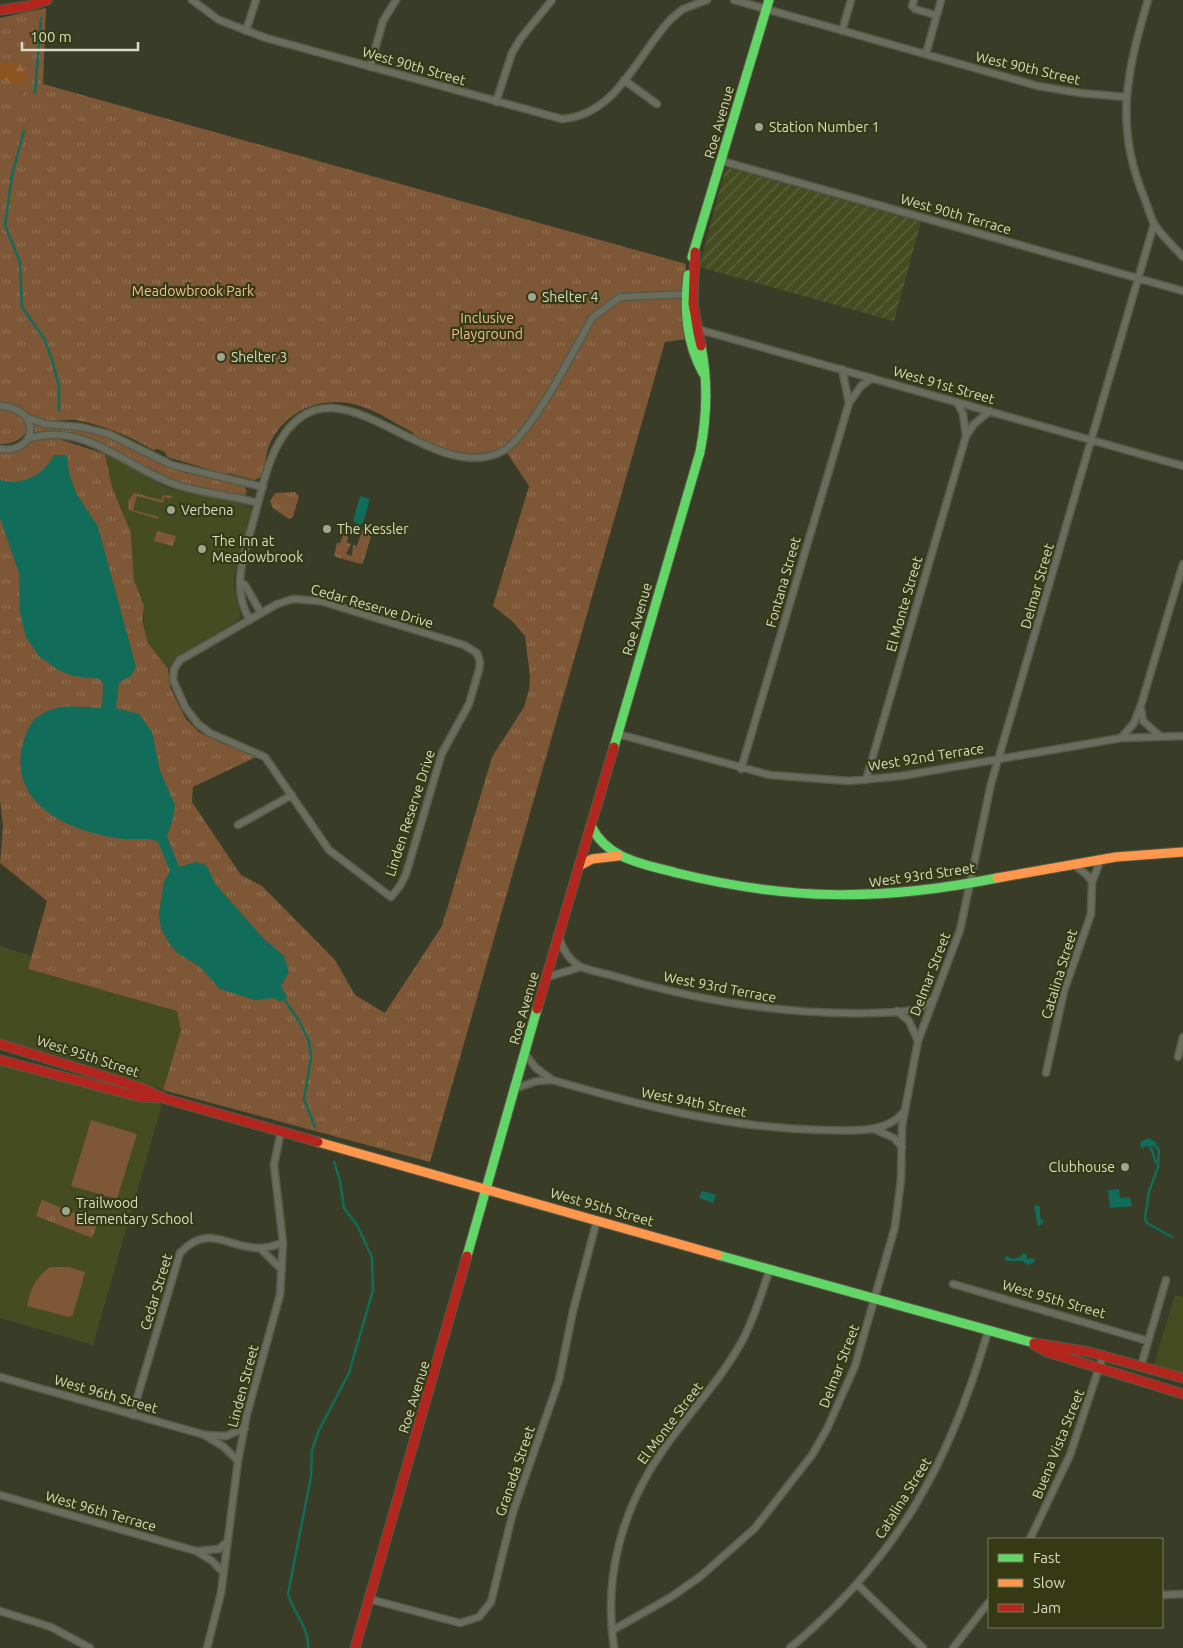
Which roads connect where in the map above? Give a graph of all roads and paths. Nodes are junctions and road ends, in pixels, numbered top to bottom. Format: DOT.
graph roads {
  1 [pos="47,0"];
  2 [pos="192,0"];
  3 [pos="256,0"];
  4 [pos="396,0"];
  5 [pos="552,0"];
  6 [pos="704,0"];
  7 [pos="734,0"];
  8 [pos="851,0"];
  9 [pos="914,0"];
  10 [pos="941,0"];
  11 [pos="1148,0"];
  12 [pos="768,5"];
  13 [pos="0,10"];
  14 [pos="935,15"];
  15 [pos="246,31"];
  16 [pos="842,31"];
  17 [pos="926,54"];
  18 [pos="370,67"];
  19 [pos="624,80"];
  20 [pos="1126,97"];
  21 [pos="496,102"];
  22 [pos="657,104"];
  23 [pos="722,161"];
  24 [pos="1154,224"];
  25 [pos="1183,257"];
  26 [pos="1138,279"];
  27 [pos="1183,291"];
  28 [pos="690,294"];
  29 [pos="697,329"];
  30 [pos="842,369"];
  31 [pos="703,374"];
  32 [pos="872,378"];
  33 [pos="957,402"];
  34 [pos="850,403"];
  35 [pos="0,406"];
  36 [pos="990,411"];
  37 [pos="29,418"];
  38 [pos="966,436"];
  39 [pos="28,439"];
  40 [pos="1092,440"];
  41 [pos="0,448"];
  42 [pos="1183,466"];
  43 [pos="263,487"];
  44 [pos="258,503"];
  45 [pos="1183,564"];
  46 [pos="241,583"];
  47 [pos="261,613"];
  48 [pos="250,620"];
  49 [pos="477,653"];
  50 [pos="1142,706"];
  51 [pos="618,734"];
  52 [pos="1160,736"];
  53 [pos="1183,736"];
  54 [pos="1121,738"];
  55 [pos="998,758"];
  56 [pos="742,769"];
  57 [pos="866,780"];
  58 [pos="292,795"];
  59 [pos="238,825"];
  60 [pos="591,826"];
  61 [pos="1183,852"];
  62 [pos="618,856"];
  63 [pos="1101,859"];
  64 [pos="1072,864"];
  65 [pos="579,866"];
  66 [pos="971,882"];
  67 [pos="1092,882"];
  68 [pos="391,897"];
  69 [pos="559,935"];
  70 [pos="581,967"];
  71 [pos="547,977"];
  72 [pos="933,999"];
  73 [pos="897,1011"];
  74 [pos="1183,1037"];
  75 [pos="918,1041"];
  76 [pos="0,1044"];
  77 [pos="525,1054"];
  78 [pos="1178,1057"];
  79 [pos="0,1060"];
  80 [pos="1046,1073"];
  81 [pos="552,1080"];
  82 [pos="516,1088"];
  83 [pos="166,1099"];
  84 [pos="904,1112"];
  85 [pos="872,1129"];
  86 [pos="281,1131"];
  87 [pos="902,1147"];
  88 [pos="485,1189"];
  89 [pos="598,1220"];
  90 [pos="283,1243"];
  91 [pos="260,1248"];
  92 [pos="770,1269"];
  93 [pos="282,1270"];
  94 [pos="1166,1280"];
  95 [pos="953,1284"];
  96 [pos="875,1298"];
  97 [pos="988,1331"];
  98 [pos="1148,1341"];
  99 [pos="1031,1343"];
  100 [pos="1103,1356"];
  101 [pos="1140,1366"];
  102 [pos="1099,1369"];
  103 [pos="0,1378"];
  104 [pos="1183,1378"];
  105 [pos="1183,1394"];
  106 [pos="132,1415"];
  107 [pos="245,1428"];
  108 [pos="205,1435"];
  109 [pos="238,1461"];
  110 [pos="0,1495"];
  111 [pos="1030,1538"];
  112 [pos="228,1541"];
  113 [pos="196,1551"];
  114 [pos="224,1573"];
  115 [pos="857,1584"];
  116 [pos="1183,1594"];
  117 [pos="1163,1595"];
  118 [pos="369,1599"];
  119 [pos="988,1603"];
  120 [pos="0,1611"];
  121 [pos="613,1630"];
  122 [pos="90,1648"];
  123 [pos="207,1648"];
  124 [pos="355,1648"];
  125 [pos="614,1648"];
  126 [pos="790,1648"];
  127 [pos="923,1648"];
  128 [pos="953,1648"];
  1 -- 13 [label="main road"];
  2 -- 15 [label="street, West 90th Street"];
  3 -- 15 [label="street"];
  4 -- 18 [label="street"];
  5 -- 21 [label="street"];
  6 -- 19 [label="street, West 90th Street"];
  7 -- 12 [label="street, West 90th Street"];
  8 -- 16 [label="street"];
  9 -- 14 [label="street"];
  10 -- 14 [label="street"];
  11 -- 20 [label="street"];
  12 -- 16 [label="street, West 90th Street"];
  12 -- 23 [label="main road, Roe Avenue"];
  14 -- 17 [label="street"];
  15 -- 18 [label="street, West 90th Street"];
  16 -- 17 [label="street, West 90th Street"];
  17 -- 20 [label="street, West 90th Street"];
  18 -- 21 [label="street, West 90th Street"];
  19 -- 21 [label="street, West 90th Street"];
  19 -- 22 [label="street"];
  20 -- 24 [label="street"];
  23 -- 26 [label="street, West 90th Terrace"];
  23 -- 28 [label="main road, Roe Avenue"];
  24 -- 25 [label="street"];
  24 -- 26 [label="street, Delmar Street"];
  26 -- 27 [label="street, West 90th Terrace"];
  26 -- 40 [label="street, Delmar Street"];
  28 -- 29 [label="main road, Roe Avenue"];
  28 -- 31 [label="main road, Roe Avenue"];
  28 -- 43 [label="street"];
  29 -- 30 [label="street, West 91st Street"];
  29 -- 31 [label="main road, Roe Avenue"];
  30 -- 32 [label="street, West 91st Street"];
  30 -- 34 [label="street, Fontana Street"];
  31 -- 51 [label="main road, Roe Avenue"];
  32 -- 33 [label="street, West 91st Street"];
  32 -- 34 [label="street, Fontana Street"];
  33 -- 36 [label="street, West 91st Street"];
  33 -- 38 [label="street, El Monte Street"];
  34 -- 56 [label="street, Fontana Street"];
  35 -- 37 [label="street"];
  36 -- 38 [label="street, El Monte Street"];
  36 -- 40 [label="street, West 91st Street"];
  37 -- 39 [label="street"];
  37 -- 43 [label="street"];
  38 -- 57 [label="street, El Monte Street"];
  39 -- 41 [label="street"];
  39 -- 44 [label="street"];
  40 -- 42 [label="street, West 91st Street"];
  40 -- 55 [label="street, Delmar Street"];
  43 -- 44 [label="street"];
  44 -- 46 [label="street"];
  45 -- 50 [label="street"];
  46 -- 47 [label="street"];
  46 -- 48 [label="street"];
  47 -- 48 [label="street, Cedar Reserve Drive"];
  47 -- 49 [label="street, Cedar Reserve Drive"];
  48 -- 58 [label="street, Cedar Reserve Drive"];
  49 -- 68 [label="street, Linden Reserve Drive"];
  50 -- 52 [label="street"];
  50 -- 54 [label="street"];
  51 -- 56 [label="street, West 92nd Terrace"];
  51 -- 60 [label="main road, Roe Avenue"];
  52 -- 53 [label="street, West 92nd Terrace"];
  52 -- 54 [label="street, West 92nd Terrace"];
  54 -- 55 [label="street, West 92nd Terrace"];
  55 -- 57 [label="street, West 92nd Terrace"];
  55 -- 66 [label="street, Delmar Street"];
  56 -- 57 [label="street, West 92nd Terrace"];
  58 -- 59 [label="street"];
  58 -- 68 [label="street, Cedar Reserve Drive"];
  60 -- 62 [label="main road, West 93rd Street"];
  60 -- 65 [label="main road, Roe Avenue"];
  61 -- 63 [label="main road, West 93rd Street"];
  62 -- 65 [label="main road"];
  62 -- 66 [label="main road, West 93rd Street"];
  63 -- 64 [label="main road, West 93rd Street"];
  63 -- 67 [label="street, Catalina Street"];
  64 -- 66 [label="main road, West 93rd Street"];
  64 -- 67 [label="street"];
  65 -- 69 [label="main road, Roe Avenue"];
  66 -- 72 [label="street, Delmar Street"];
  67 -- 80 [label="street, Catalina Street"];
  69 -- 70 [label="street"];
  69 -- 71 [label="main road, Roe Avenue"];
  70 -- 71 [label="street"];
  70 -- 73 [label="street, West 93rd Terrace"];
  71 -- 77 [label="main road, Roe Avenue"];
  72 -- 73 [label="street, West 93rd Terrace"];
  72 -- 75 [label="street, Delmar Street"];
  73 -- 75 [label="street"];
  74 -- 78 [label="street"];
  75 -- 84 [label="street, Delmar Street"];
  76 -- 83 [label="main road, West 95th Street"];
  77 -- 81 [label="street"];
  77 -- 82 [label="main road, Roe Avenue"];
  79 -- 83 [label="main road, West 95th Street"];
  81 -- 82 [label="street, West 94th Street"];
  81 -- 85 [label="street, West 94th Street"];
  82 -- 88 [label="main road, Roe Avenue"];
  83 -- 86 [label="main road, West 95th Street"];
  84 -- 85 [label="street, West 94th Street"];
  84 -- 87 [label="street, Delmar Street"];
  85 -- 87 [label="street, West 94th Street"];
  86 -- 88 [label="main road, West 95th Street"];
  86 -- 90 [label="street, Linden Street"];
  87 -- 96 [label="street, Delmar Street"];
  88 -- 89 [label="main road, West 95th Street"];
  88 -- 118 [label="main road, Roe Avenue"];
  89 -- 92 [label="main road, West 95th Street"];
  89 -- 118 [label="street, Granada Street"];
  90 -- 91 [label="street, Cedar Street"];
  90 -- 93 [label="street, Linden Street"];
  91 -- 93 [label="street"];
  91 -- 106 [label="street, Cedar Street"];
  92 -- 96 [label="main road, West 95th Street"];
  92 -- 121 [label="street, El Monte Street"];
  93 -- 107 [label="street, Linden Street"];
  94 -- 98 [label="street"];
  95 -- 98 [label="street, West 95th Street"];
  96 -- 97 [label="main road, West 95th Street"];
  96 -- 121 [label="street, Delmar Street"];
  97 -- 99 [label="main road, West 95th Street"];
  97 -- 115 [label="street, Catalina Street"];
  98 -- 101 [label="street"];
  99 -- 100 [label="main road, West 95th Street"];
  99 -- 102 [label="main road, West 95th Street"];
  100 -- 101 [label="main road, West 95th Street"];
  100 -- 102 [label="street, Buena Vista Street"];
  101 -- 104 [label="main road, West 95th Street"];
  102 -- 105 [label="main road, West 95th Street"];
  102 -- 111 [label="street, Buena Vista Street"];
  103 -- 106 [label="street, West 96th Street"];
  106 -- 108 [label="street, West 96th Street"];
  107 -- 108 [label="street, West 96th Street"];
  107 -- 109 [label="street, Linden Street"];
  108 -- 109 [label="street, West 96th Street"];
  109 -- 112 [label="street, Linden Street"];
  110 -- 113 [label="street, West 96th Terrace"];
  112 -- 113 [label="street, West 96th Terrace"];
  112 -- 114 [label="street, Linden Street"];
  113 -- 114 [label="street, West 96th Terrace"];
  114 -- 123 [label="street, Linden Street"];
  115 -- 126 [label="street, Catalina Street"];
  115 -- 127 [label="street"];
  116 -- 117 [label="street"];
  118 -- 124 [label="main road, Roe Avenue"];
  119 -- 128 [label="street"];
  120 -- 122 [label="street"];
  121 -- 125 [label="street"];
}
